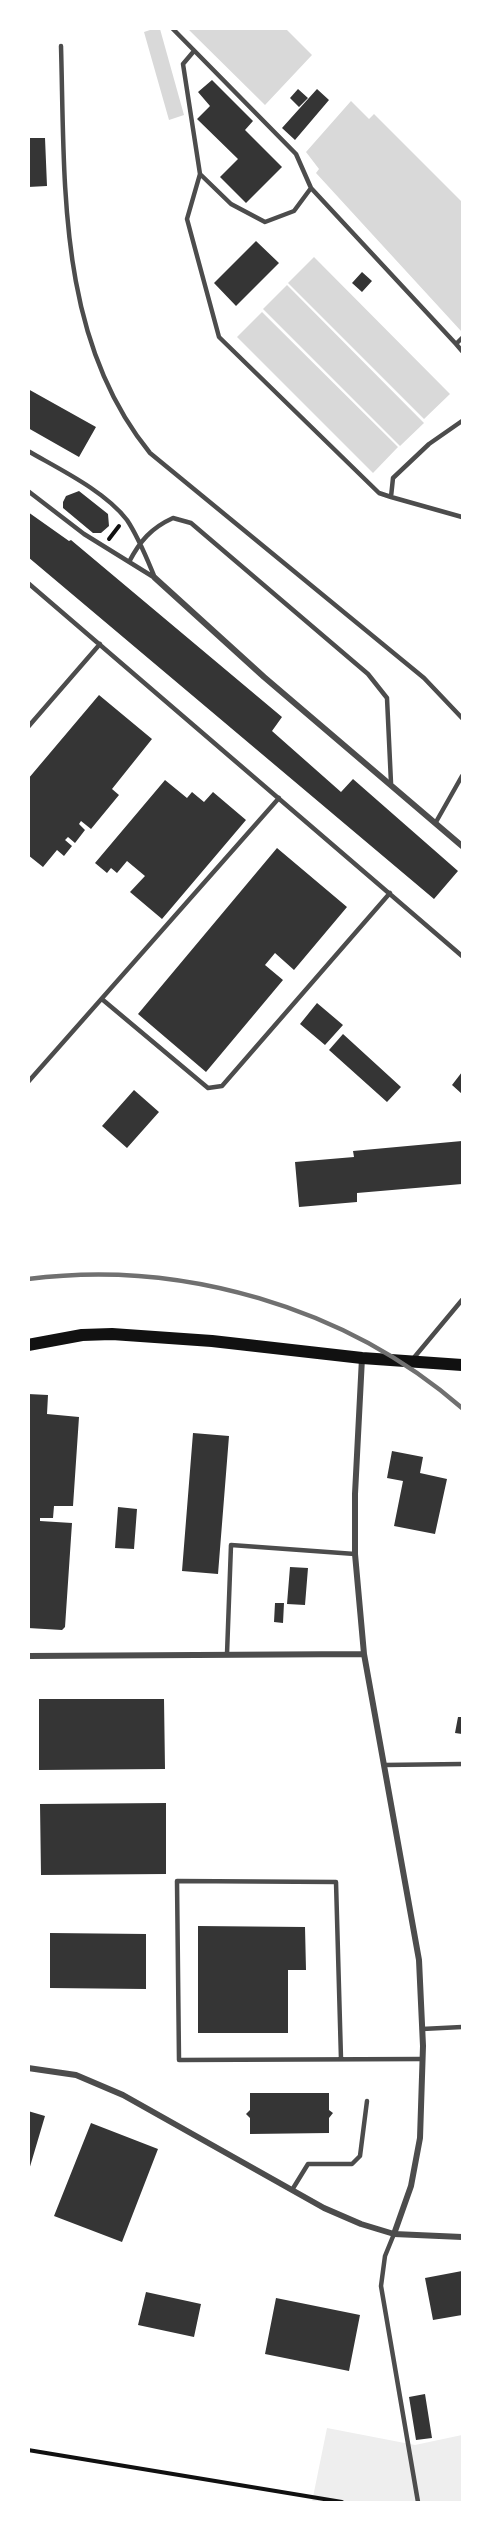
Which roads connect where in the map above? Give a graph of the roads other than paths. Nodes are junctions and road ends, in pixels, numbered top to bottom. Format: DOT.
graph roads {
  1 [pos="172,28"];
  2 [pos="61,46"];
  3 [pos="194,51"];
  4 [pos="200,174"];
  5 [pos="311,188"];
  6 [pos="462,338"];
  7 [pos="456,344"];
  8 [pos="462,351"];
  9 [pos="462,421"];
  10 [pos="28,451"];
  11 [pos="28,491"];
  12 [pos="391,497"];
  13 [pos="462,517"];
  14 [pos="140,542"];
  15 [pos="129,562"];
  16 [pos="155,579"];
  17 [pos="28,583"];
  18 [pos="100,644"];
  19 [pos="462,718"];
  20 [pos="28,727"];
  21 [pos="462,776"];
  22 [pos="391,783"];
  23 [pos="279,798"];
  24 [pos="435,822"];
  25 [pos="462,846"];
  26 [pos="390,893"];
  27 [pos="462,956"];
  28 [pos="102,1000"];
  29 [pos="28,1082"];
  30 [pos="462,1300"];
  31 [pos="28,1345"];
  32 [pos="362,1358"];
  33 [pos="410,1362"];
  34 [pos="462,1365"];
  35 [pos="355,1554"];
  36 [pos="227,1654"];
  37 [pos="364,1654"];
  38 [pos="28,1656"];
  39 [pos="462,1764"];
  40 [pos="384,1765"];
  41 [pos="462,2027"];
  42 [pos="422,2029"];
  43 [pos="341,2059"];
  44 [pos="422,2059"];
  45 [pos="28,2068"];
  46 [pos="367,2101"];
  47 [pos="292,2190"];
  48 [pos="394,2234"];
  49 [pos="462,2237"];
  50 [pos="418,2502"];
  1 -- 3 [label="lane"];
  2 -- 19 [label="lane"];
  3 -- 4 [label="lane"];
  3 -- 5 [label="lane"];
  4 -- 5 [label="lane"];
  4 -- 12 [label="lane"];
  5 -- 7 [label="lane"];
  6 -- 7 [label="lane"];
  7 -- 8 [label="lane"];
  9 -- 12 [label="lane"];
  10 -- 14 [label="lane"];
  11 -- 15 [label="lane"];
  12 -- 13 [label="lane"];
  14 -- 15 [label="lane"];
  14 -- 16 [label="lane"];
  14 -- 22 [label="lane"];
  15 -- 16 [label="lane"];
  16 -- 22 [label="street"];
  17 -- 18 [label="lane"];
  18 -- 20 [label="lane"];
  18 -- 23 [label="lane"];
  21 -- 24 [label="lane"];
  22 -- 24 [label="street"];
  23 -- 26 [label="lane"];
  23 -- 28 [label="lane"];
  24 -- 25 [label="street"];
  26 -- 27 [label="lane"];
  26 -- 28 [label="lane"];
  28 -- 29 [label="lane"];
  30 -- 33 [label="lane"];
  31 -- 32 [label="main road"];
  32 -- 33 [label="main road"];
  32 -- 35 [label="street"];
  33 -- 34 [label="main road"];
  35 -- 36 [label="lane"];
  35 -- 37 [label="street"];
  36 -- 37 [label="street"];
  36 -- 38 [label="street"];
  37 -- 40 [label="street"];
  39 -- 40 [label="lane"];
  40 -- 42 [label="street"];
  41 -- 42 [label="lane"];
  42 -- 44 [label="street"];
  43 -- 43 [label="lane"];
  43 -- 44 [label="lane"];
  44 -- 48 [label="street"];
  45 -- 47 [label="street"];
  46 -- 47 [label="lane"];
  47 -- 48 [label="street"];
  48 -- 49 [label="street"];
  48 -- 50 [label="lane"];
}
